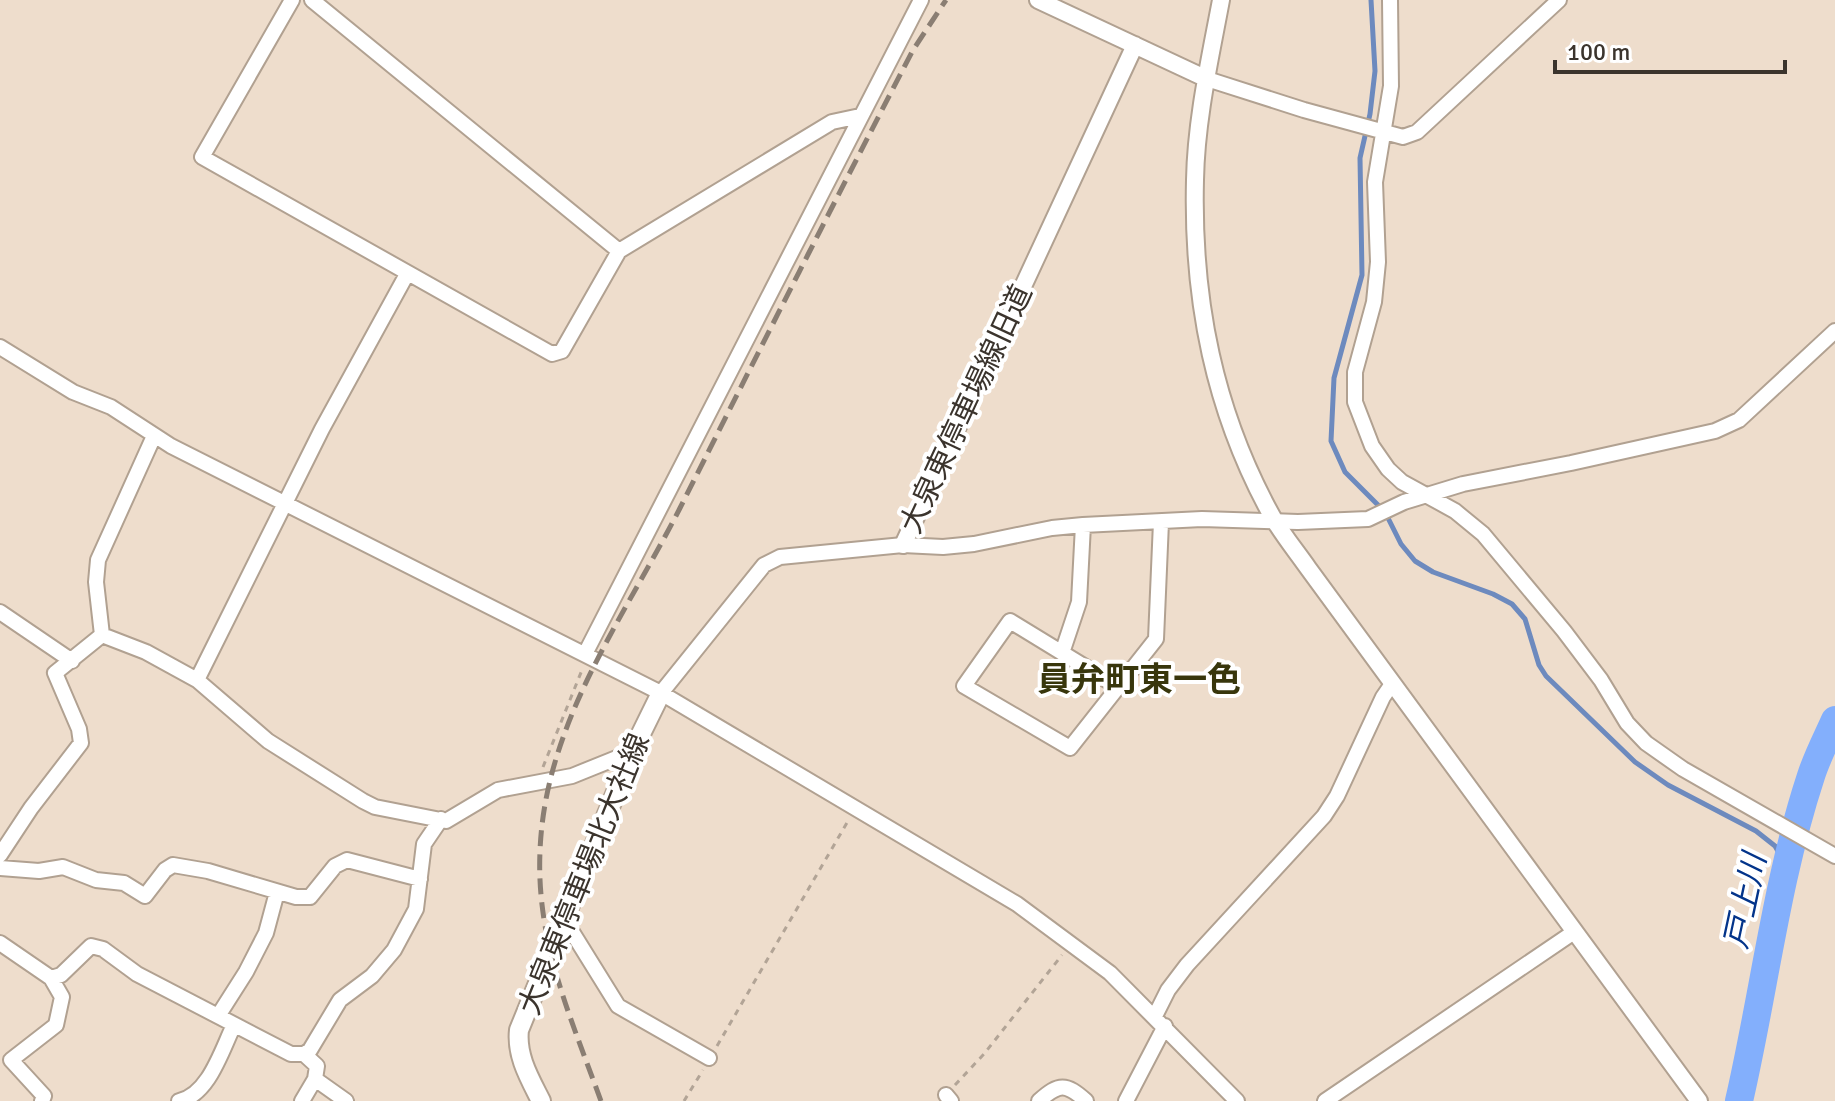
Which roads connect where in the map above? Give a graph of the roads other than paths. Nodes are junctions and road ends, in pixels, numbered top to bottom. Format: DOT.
graph roads {
  1 [pos="292,0"];
  2 [pos="312,0"];
  3 [pos="921,0"];
  4 [pos="1039,0"];
  5 [pos="1221,0"];
  6 [pos="1390,0"];
  7 [pos="1559,0"];
  8 [pos="1135,45"];
  9 [pos="1207,79"];
  10 [pos="860,116"];
  11 [pos="1381,130"];
  12 [pos="619,251"];
  13 [pos="407,274"];
  14 [pos="1835,331"];
  15 [pos="0,347"];
  16 [pos="154,436"];
  17 [pos="1424,495"];
  18 [pos="285,502"];
  19 [pos="1275,521"];
  20 [pos="1161,522"];
  21 [pos="1083,525"];
  22 [pos="903,545"];
  23 [pos="0,612"];
  24 [pos="102,635"];
  25 [pos="1062,653"];
  26 [pos="587,655"];
  27 [pos="72,661"];
  28 [pos="197,680"];
  29 [pos="1392,684"];
  30 [pos="1118,687"];
  31 [pos="661,693"];
  32 [pos="634,748"];
  33 [pos="441,819"];
  34 [pos="0,855"];
  35 [pos="1835,856"];
  36 [pos="0,868"];
  37 [pos="420,879"];
  38 [pos="277,892"];
  39 [pos="564,919"];
  40 [pos="1574,932"];
  41 [pos="0,943"];
  42 [pos="51,978"];
  43 [pos="218,1016"];
  44 [pos="1160,1021"];
  45 [pos="234,1025"];
  46 [pos="304,1054"];
  47 [pos="709,1058"];
  48 [pos="315,1079"];
  49 [pos="535,1099"];
  50 [pos="42,1101"];
  51 [pos="179,1101"];
  52 [pos="302,1101"];
  53 [pos="346,1101"];
  54 [pos="1039,1101"];
  55 [pos="1086,1101"];
  56 [pos="1126,1101"];
  57 [pos="1237,1101"];
  58 [pos="1325,1101"];
  59 [pos="1699,1101"];
  1 -- 13 [label="street"];
  2 -- 12 [label="street"];
  3 -- 10 [label="street"];
  4 -- 8 [label="street"];
  5 -- 9 [label="street"];
  6 -- 11 [label="street"];
  7 -- 11 [label="street"];
  8 -- 9 [label="street"];
  8 -- 22 [label="street, 大泉東停車場線旧道"];
  9 -- 11 [label="street"];
  9 -- 19 [label="street"];
  10 -- 12 [label="street"];
  10 -- 26 [label="street"];
  11 -- 17 [label="street"];
  12 -- 13 [label="street"];
  13 -- 18 [label="street"];
  14 -- 17 [label="street"];
  15 -- 16 [label="street"];
  16 -- 18 [label="street"];
  16 -- 24 [label="street"];
  17 -- 19 [label="street"];
  17 -- 35 [label="street"];
  18 -- 26 [label="street"];
  18 -- 28 [label="street"];
  19 -- 20 [label="street"];
  19 -- 29 [label="street"];
  20 -- 21 [label="street"];
  20 -- 30 [label="street"];
  21 -- 22 [label="street"];
  21 -- 25 [label="street"];
  22 -- 31 [label="street, 大泉東停車場線旧道"];
  23 -- 27 [label="street"];
  24 -- 27 [label="street"];
  24 -- 28 [label="street"];
  25 -- 30 [label="street"];
  25 -- 30 [label="street"];
  26 -- 31 [label="street"];
  27 -- 34 [label="street"];
  28 -- 33 [label="street"];
  29 -- 40 [label="street"];
  29 -- 44 [label="street"];
  31 -- 32 [label="main road, 大泉東停車場北大社線"];
  31 -- 44 [label="street"];
  32 -- 33 [label="street"];
  32 -- 39 [label="main road, 大泉東停車場北大社線"];
  33 -- 37 [label="street"];
  36 -- 38 [label="street"];
  37 -- 38 [label="street"];
  37 -- 46 [label="street"];
  38 -- 43 [label="street"];
  39 -- 47 [label="street"];
  39 -- 49 [label="main road, 大泉東停車場北大社線"];
  40 -- 58 [label="street"];
  40 -- 59 [label="street"];
  41 -- 42 [label="street"];
  42 -- 43 [label="street"];
  42 -- 50 [label="street"];
  43 -- 45 [label="street"];
  44 -- 56 [label="street"];
  44 -- 57 [label="street"];
  45 -- 46 [label="street"];
  45 -- 51 [label="street"];
  46 -- 48 [label="street"];
  48 -- 52 [label="street"];
  48 -- 53 [label="street"];
  54 -- 55 [label="street"];
}
